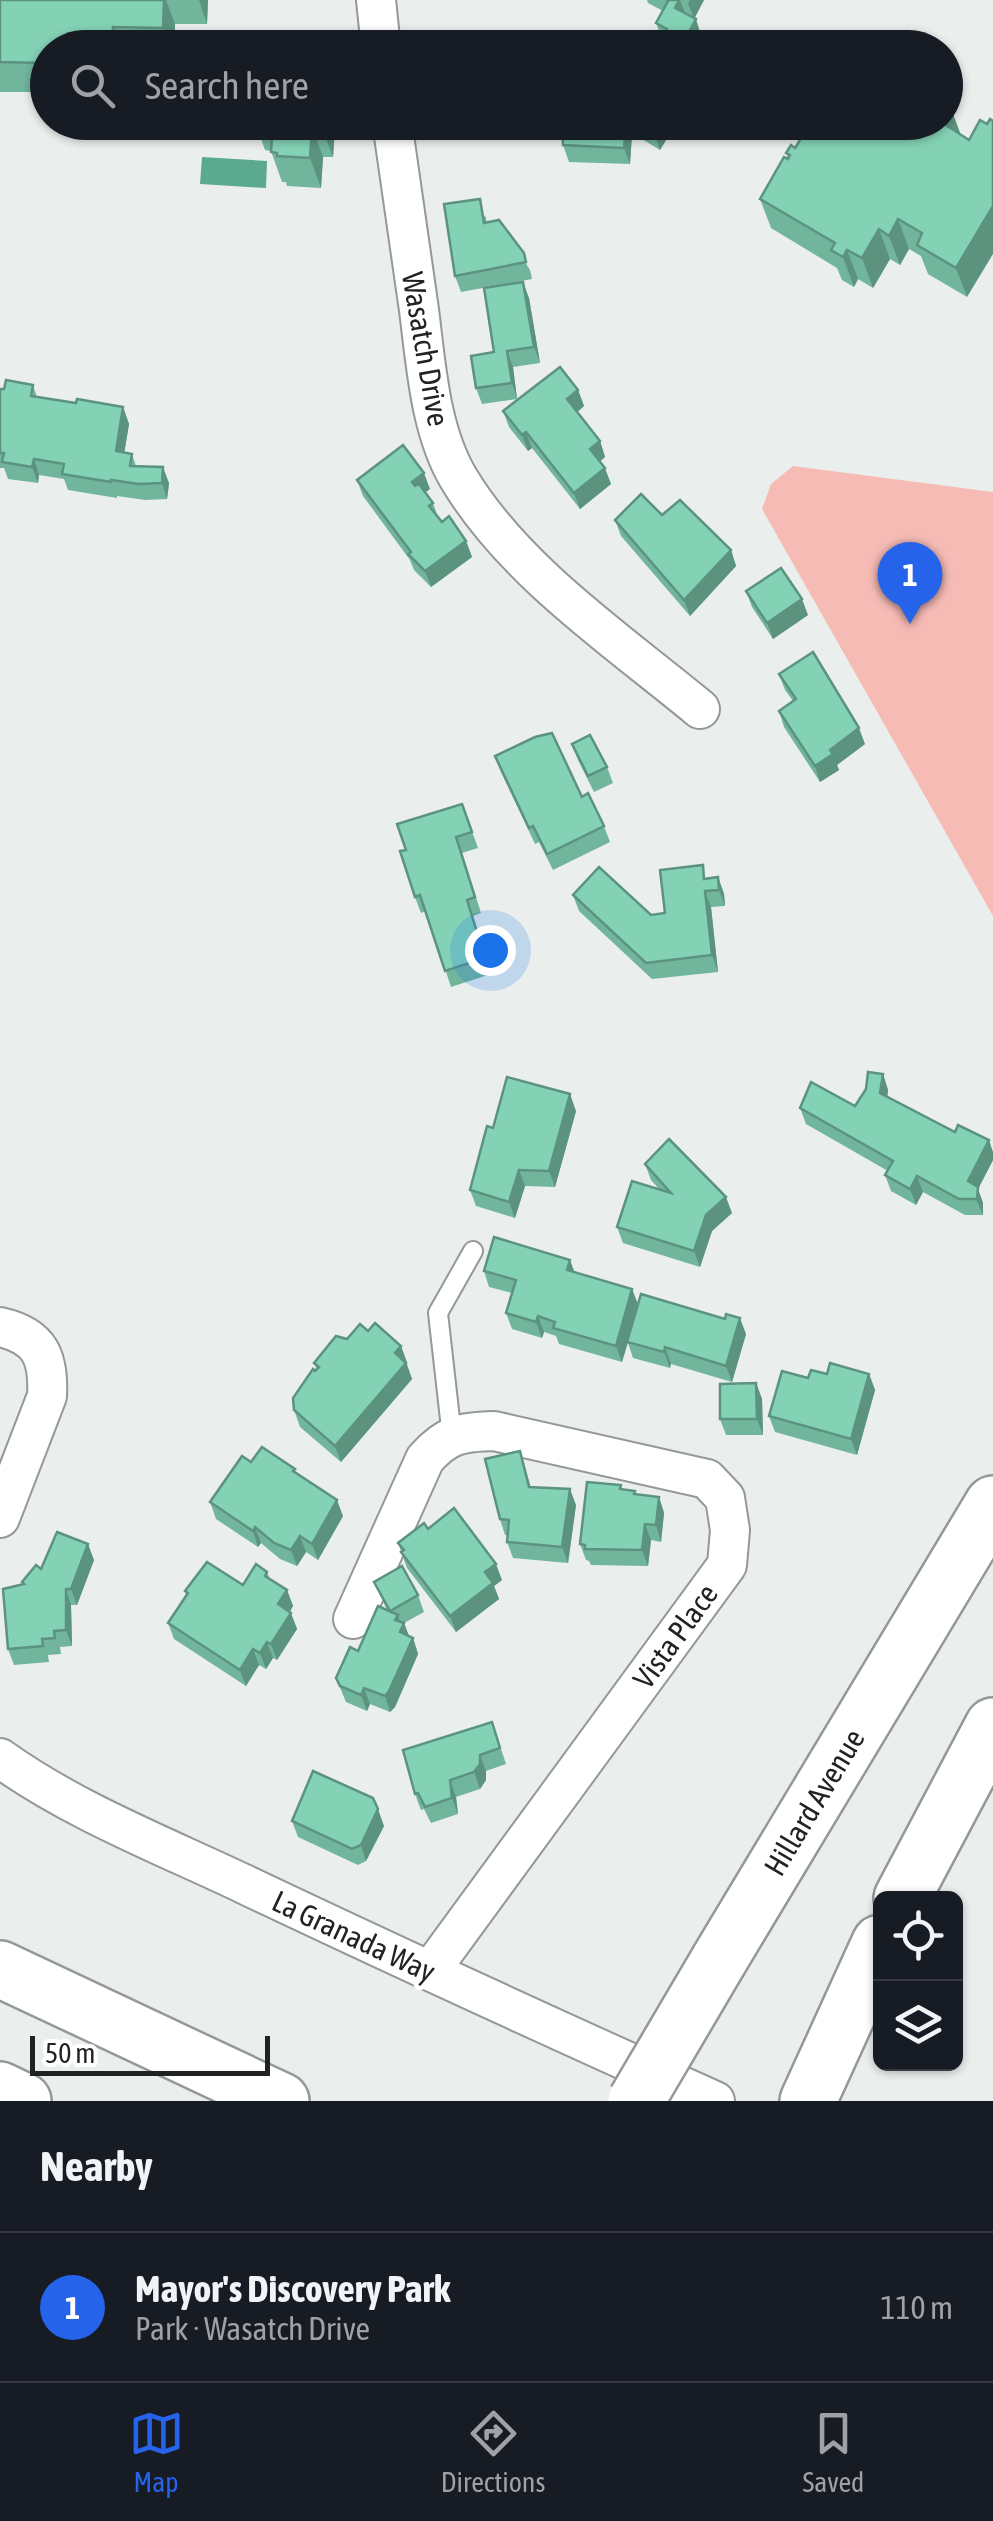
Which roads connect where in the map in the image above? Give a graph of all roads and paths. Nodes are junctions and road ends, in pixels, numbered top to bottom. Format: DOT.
graph roads {
  1 [pos="376,0"];
  2 [pos="379,30"];
  3 [pos="395,140"];
  4 [pos="700,708"];
  5 [pos="474,1251"];
  6 [pos="0,1327"];
  7 [pos="452,1437"];
  8 [pos="993,1504"];
  9 [pos="0,1518"];
  10 [pos="353,1619"];
  11 [pos="993,1726"];
  12 [pos="0,1758"];
  13 [pos="906,1891"];
  14 [pos="873,1958"];
  15 [pos="0,1969"];
  16 [pos="430,1972"];
  17 [pos="0,2090"];
  18 [pos="24,2101"];
  19 [pos="281,2101"];
  20 [pos="636,2101"];
  21 [pos="715,2101"];
  22 [pos="808,2101"];
  1 -- 2 [label="street"];
  3 -- 4 [label="street, Wasatch Drive"];
  5 -- 7 [label="lane"];
  6 -- 9 [label="street"];
  7 -- 10 [label="street"];
  7 -- 16 [label="street, Vista Place"];
  8 -- 20 [label="highway, Hillard Avenue, bridge"];
  11 -- 13 [label="highway"];
  12 -- 16 [label="street, La Granada Way"];
  14 -- 22 [label="highway"];
  15 -- 19 [label="highway"];
  16 -- 21 [label="street, La Granada Way"];
  17 -- 18 [label="highway"];
}
